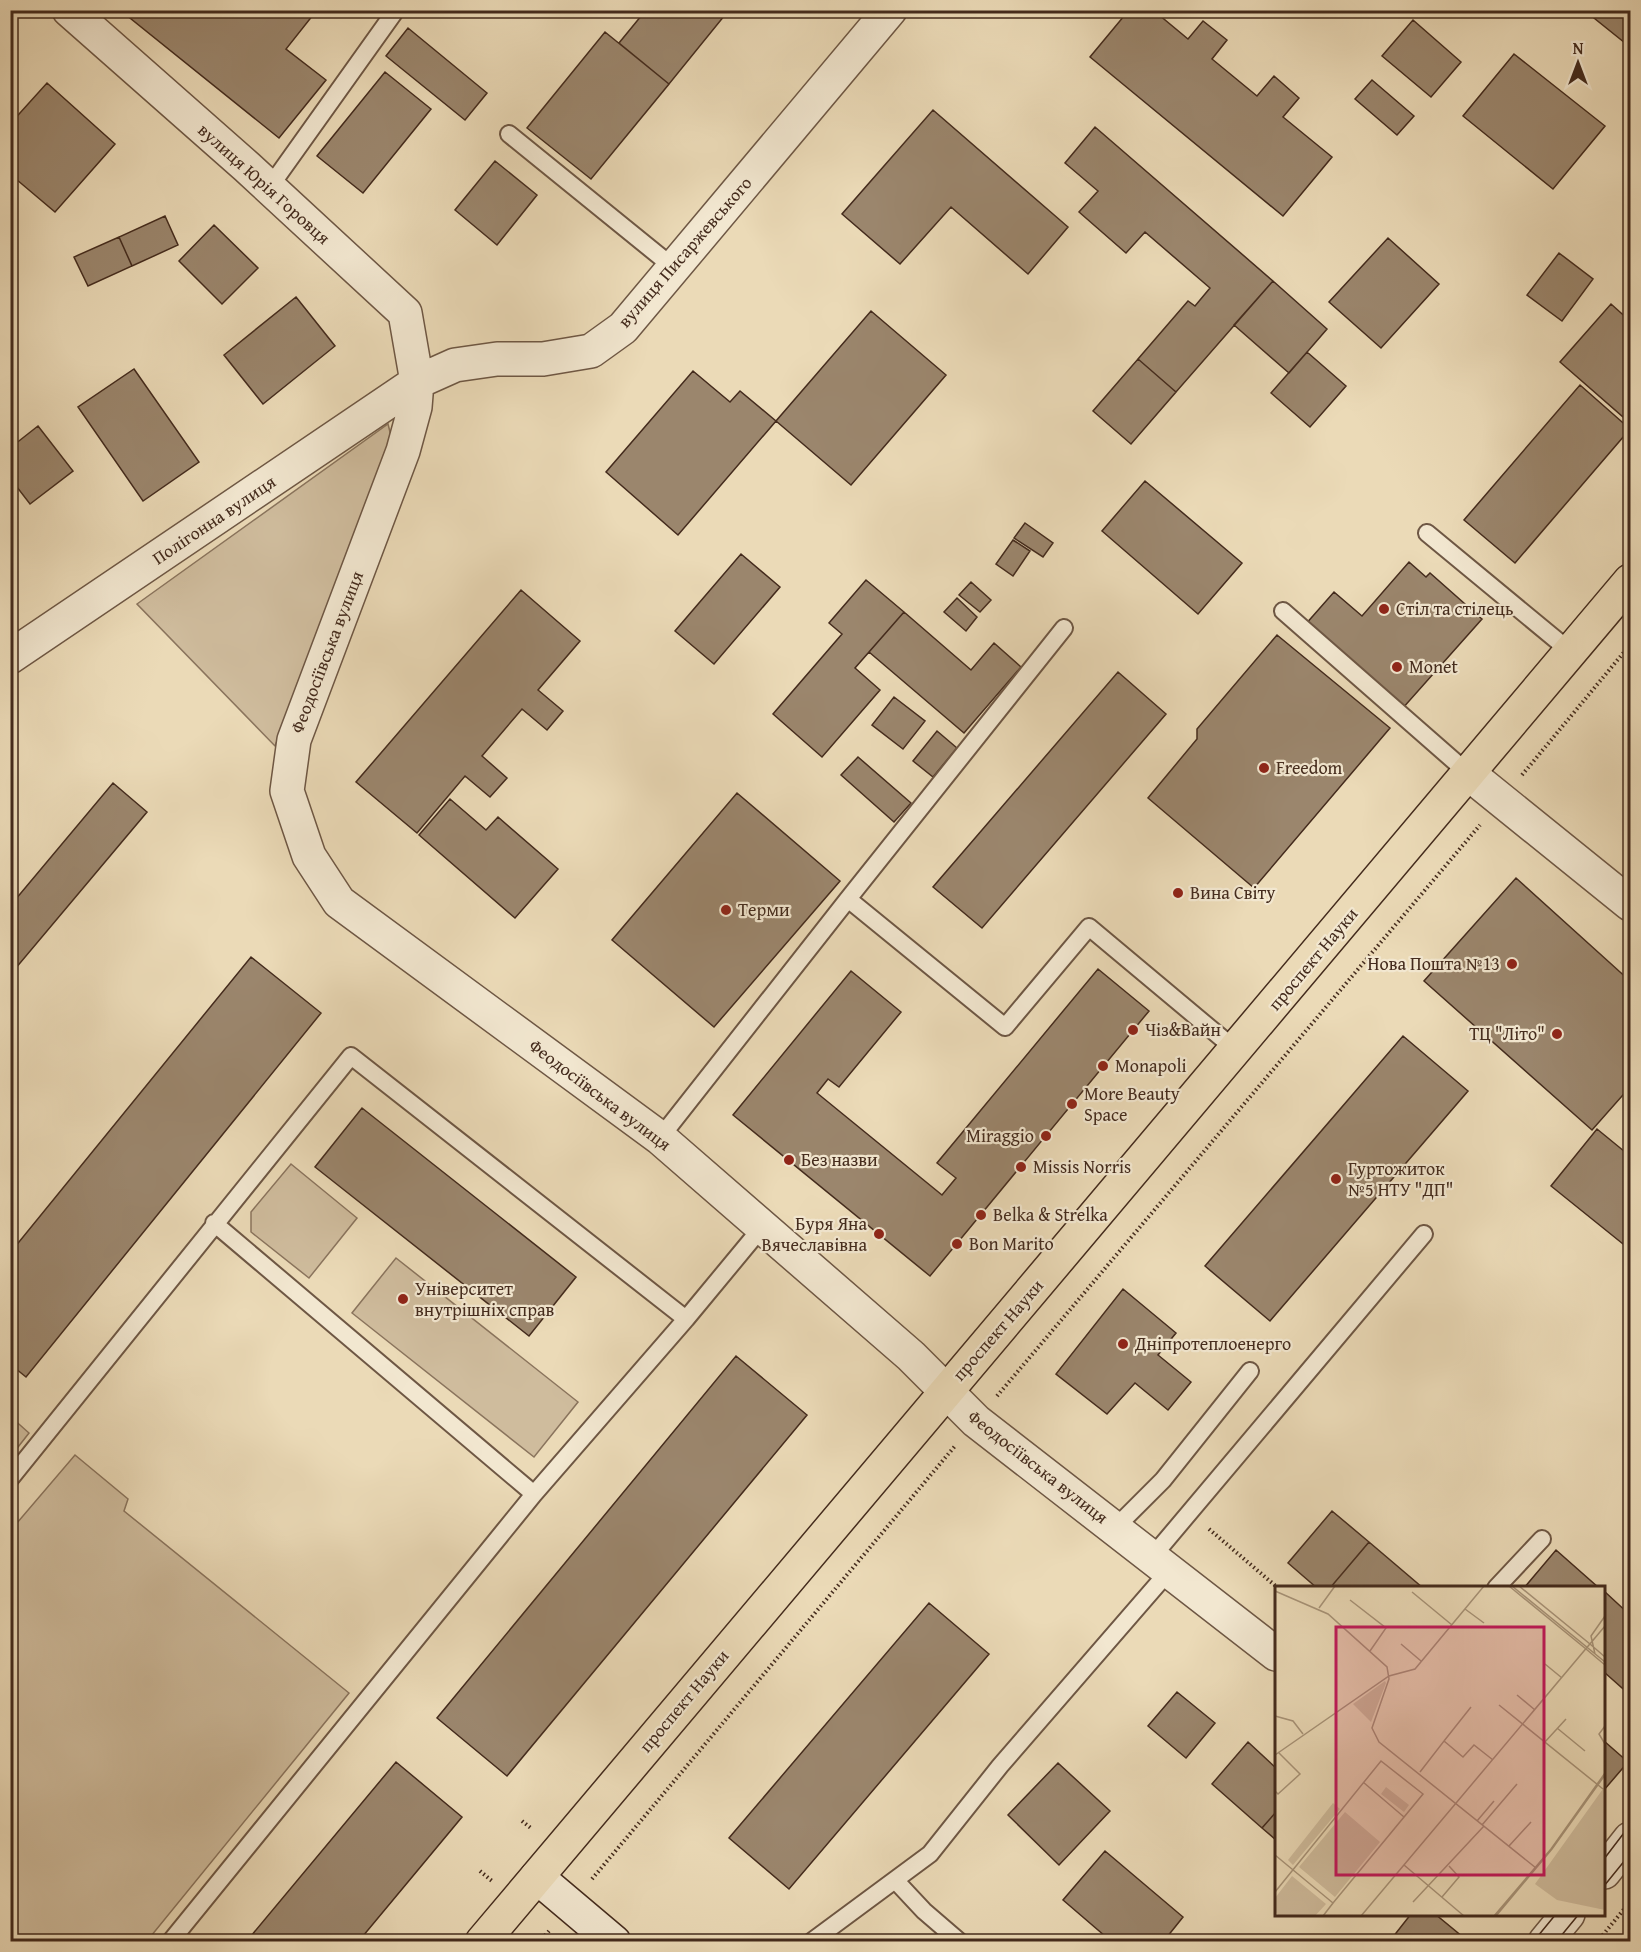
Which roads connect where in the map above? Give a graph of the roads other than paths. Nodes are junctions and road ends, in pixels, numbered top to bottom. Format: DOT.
graph roads {
  1 [pos="69,10"];
  2 [pos="396,10"];
  3 [pos="890,10"];
  4 [pos="509,134"];
  5 [pos="269,188"];
  6 [pos="673,267"];
  7 [pos="417,382"];
  8 [pos="1427,533"];
  9 [pos="1630,581"];
  10 [pos="1283,611"];
  11 [pos="1064,628"];
  12 [pos="1571,652"];
  13 [pos="10,657"];
  14 [pos="1469,774"];
  15 [pos="848,899"];
  16 [pos="1630,904"];
  17 [pos="1236,1050"];
  18 [pos="660,1138"];
  19 [pos="214,1223"];
  20 [pos="763,1226"];
  21 [pos="1424,1234"];
  22 [pos="686,1319"];
  23 [pos="1250,1371"];
  24 [pos="946,1390"];
  25 [pos="10,1479"];
  26 [pos="534,1494"];
  27 [pos="1115,1528"];
  28 [pos="1542,1539"];
  29 [pos="1160,1564"];
  30 [pos="1497,1586"];
  31 [pos="1275,1653"];
  32 [pos="1630,1839"];
  33 [pos="1605,1871"];
  34 [pos="537,1877"];
  35 [pos="895,1880"];
  36 [pos="1566,1916"];
  37 [pos="170,1941"];
  38 [pos="482,1941"];
  39 [pos="614,1941"];
  40 [pos="811,1941"];
  41 [pos="960,1941"];
  42 [pos="1545,1941"];
  1 -- 5 [label="street, вулиця Юрія Горовця"];
  2 -- 5 [label="lane"];
  3 -- 6 [label="street, вулиця Писаржевського"];
  4 -- 6 [label="lane"];
  5 -- 7 [label="street, вулиця Юрія Горовця"];
  6 -- 7 [label="street, вулиця Писаржевського"];
  7 -- 13 [label="street, Полігонна вулиця"];
  7 -- 18 [label="street, Феодосіївська вулиця"];
  8 -- 12 [label="lane"];
  9 -- 12 [label="main road, проспект Науки"];
  10 -- 14 [label="lane"];
  11 -- 15 [label="lane"];
  12 -- 14 [label="main road, проспект Науки"];
  14 -- 16 [label="street"];
  14 -- 17 [label="main road, проспект Науки"];
  15 -- 17 [label="lane"];
  15 -- 18 [label="lane"];
  17 -- 24 [label="main road, проспект Науки"];
  18 -- 20 [label="street, Феодосіївська вулиця"];
  19 -- 22 [label="lane"];
  19 -- 25 [label="lane"];
  19 -- 26 [label="lane"];
  20 -- 22 [label="lane"];
  20 -- 24 [label="street, Феодосіївська вулиця"];
  21 -- 29 [label="lane"];
  22 -- 26 [label="lane"];
  23 -- 27 [label="lane"];
  24 -- 27 [label="street, Феодосіївська вулиця"];
  24 -- 34 [label="main road, проспект Науки"];
  26 -- 37 [label="lane"];
  27 -- 29 [label="street, Феодосіївська вулиця"];
  28 -- 30 [label="lane"];
  29 -- 31 [label="street, Феодосіївська вулиця"];
  29 -- 35 [label="lane"];
  32 -- 33 [label="street"];
  34 -- 38 [label="main road, проспект Науки"];
  34 -- 39 [label="street"];
  35 -- 40 [label="lane"];
  35 -- 41 [label="lane"];
  36 -- 42 [label="street"];
}
